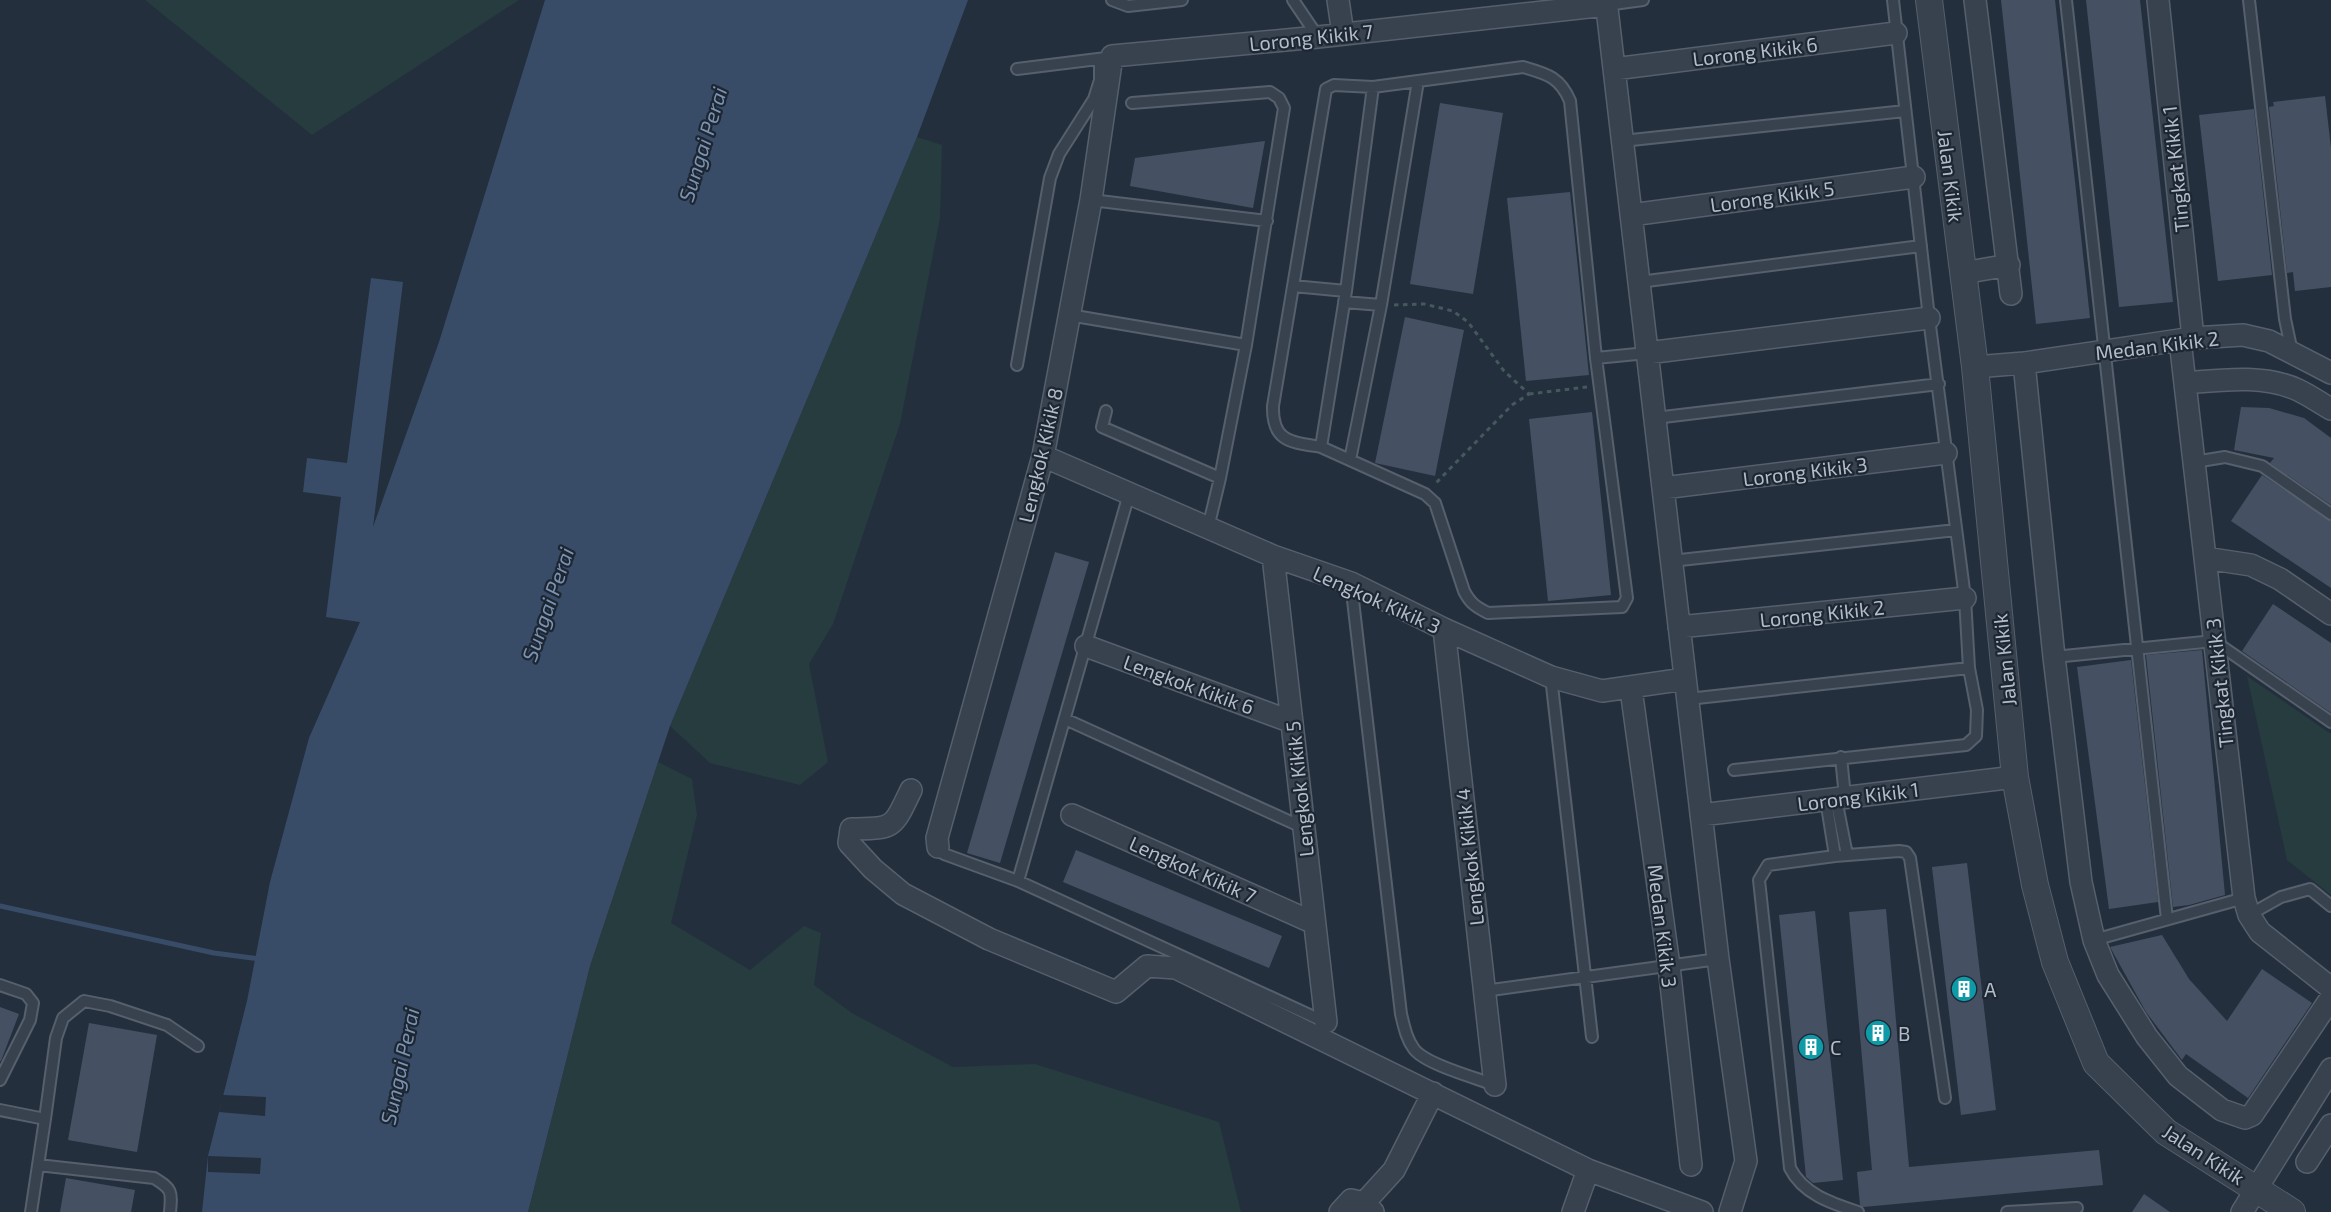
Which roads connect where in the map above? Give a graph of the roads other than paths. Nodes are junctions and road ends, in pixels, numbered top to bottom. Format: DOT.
graph roads {
  1 [pos="1112,0"];
  2 [pos="1182,0"];
  3 [pos="1293,0"];
  4 [pos="1338,0"];
  5 [pos="1643,0"];
  6 [pos="1893,0"];
  7 [pos="1929,0"];
  8 [pos="1975,0"];
  9 [pos="2066,0"];
  10 [pos="2158,0"];
  11 [pos="2249,0"];
  12 [pos="1606,2"];
  13 [pos="1896,33"];
  14 [pos="1342,34"];
  15 [pos="1318,37"];
  16 [pos="1106,57"];
  17 [pos="1017,69"];
  18 [pos="1614,69"];
  19 [pos="1418,81"];
  20 [pos="1373,87"];
  21 [pos="1132,103"];
  22 [pos="1905,111"];
  23 [pos="1622,141"];
  24 [pos="1914,177"];
  25 [pos="1090,200"];
  26 [pos="1631,215"];
  27 [pos="1267,222"];
  28 [pos="1921,246"];
  29 [pos="2009,265"];
  30 [pos="1963,273"];
  31 [pos="1639,282"];
  32 [pos="1293,286"];
  33 [pos="2011,294"];
  34 [pos="1345,296"];
  35 [pos="1382,305"];
  36 [pos="1069,315"];
  37 [pos="1929,318"];
  38 [pos="2186,339"];
  39 [pos="1246,345"];
  40 [pos="2103,352"];
  41 [pos="2292,352"];
  42 [pos="1647,353"];
  43 [pos="1596,358"];
  44 [pos="2024,363"];
  45 [pos="1017,365"];
  46 [pos="1975,367"];
  47 [pos="2331,373"];
  48 [pos="2185,383"];
  49 [pos="1939,384"];
  50 [pos="2331,409"];
  51 [pos="1106,411"];
  52 [pos="1655,418"];
  53 [pos="1321,447"];
  54 [pos="1946,453"];
  55 [pos="1043,456"];
  56 [pos="1350,460"];
  57 [pos="2194,462"];
  58 [pos="1220,478"];
  59 [pos="1663,488"];
  60 [pos="1130,494"];
  61 [pos="2331,514"];
  62 [pos="1208,528"];
  63 [pos="1956,530"];
  64 [pos="1273,556"];
  65 [pos="2205,558"];
  66 [pos="1671,561"];
  67 [pos="1351,583"];
  68 [pos="1965,598"];
  69 [pos="2331,614"];
  70 [pos="1679,627"];
  71 [pos="1444,629"];
  72 [pos="2214,641"];
  73 [pos="1086,646"];
  74 [pos="2138,649"];
  75 [pos="2054,657"];
  76 [pos="1969,668"];
  77 [pos="1551,677"];
  78 [pos="1631,688"];
  79 [pos="1687,689"];
  80 [pos="1065,719"];
  81 [pos="1292,722"];
  82 [pos="2331,722"];
  83 [pos="1840,757"];
  84 [pos="1734,770"];
  85 [pos="2015,777"];
  86 [pos="911,790"];
  87 [pos="1836,799"];
  88 [pos="1072,815"];
  89 [pos="1701,815"];
  90 [pos="1304,828"];
  91 [pos="938,847"];
  92 [pos="1841,855"];
  93 [pos="1018,881"];
  94 [pos="2331,906"];
  95 [pos="2246,907"];
  96 [pos="2167,919"];
  97 [pos="1314,922"];
  98 [pos="2094,940"];
  99 [pos="1718,959"];
  100 [pos="1669,966"];
  101 [pos="1586,977"];
  102 [pos="0,985"];
  103 [pos="2331,988"];
  104 [pos="1484,991"];
  105 [pos="2331,998"];
  106 [pos="1326,1022"];
  107 [pos="1592,1037"];
  108 [pos="198,1046"];
  109 [pos="2331,1069"];
  110 [pos="0,1080"];
  111 [pos="1495,1084"];
  112 [pos="1433,1093"];
  113 [pos="1945,1098"];
  114 [pos="0,1110"];
  115 [pos="45,1119"];
  116 [pos="2331,1125"];
  117 [pos="2307,1162"];
  118 [pos="38,1165"];
  119 [pos="1691,1165"];
  120 [pos="1588,1170"];
  121 [pos="2258,1189"];
  122 [pos="1369,1208"];
  123 [pos="2077,1208"];
  124 [pos="31,1212"];
  125 [pos="170,1212"];
  126 [pos="1340,1212"];
  127 [pos="1574,1212"];
  128 [pos="1702,1212"];
  129 [pos="1730,1212"];
  130 [pos="1858,1212"];
  131 [pos="2007,1212"];
  132 [pos="2242,1212"];
  133 [pos="2292,1212"];
  1 -- 2 [label="lane"];
  3 -- 15 [label="lane"];
  4 -- 14 [label="street"];
  5 -- 12 [label="lane"];
  6 -- 13 [label="lane"];
  7 -- 30 [label="street, Jalan Kikik"];
  8 -- 29 [label="street"];
  9 -- 40 [label="lane"];
  10 -- 38 [label="street, Tingkat Kikik 1"];
  11 -- 41 [label="lane"];
  12 -- 14 [label="street, Lorong Kikik 7"];
  12 -- 18 [label="street"];
  13 -- 18 [label="street, Lorong Kikik 6"];
  13 -- 22 [label="lane"];
  14 -- 15 [label="street, Lorong Kikik 7"];
  15 -- 16 [label="street, Lorong Kikik 7"];
  16 -- 17 [label="lane, Lorong Kikik 7"];
  16 -- 25 [label="street, Lengkok Kikik 8"];
  16 -- 45 [label="lane"];
  18 -- 23 [label="street"];
  19 -- 20 [label="lane"];
  19 -- 35 [label="lane"];
  19 -- 43 [label="lane"];
  20 -- 32 [label="lane"];
  20 -- 34 [label="lane"];
  21 -- 27 [label="lane"];
  22 -- 23 [label="lane"];
  22 -- 24 [label="lane"];
  23 -- 26 [label="street"];
  24 -- 26 [label="street, Lorong Kikik 5"];
  24 -- 28 [label="lane"];
  25 -- 27 [label="lane"];
  25 -- 36 [label="street, Lengkok Kikik 8"];
  26 -- 31 [label="street"];
  27 -- 39 [label="lane"];
  28 -- 31 [label="lane"];
  28 -- 37 [label="lane"];
  29 -- 30 [label="street"];
  29 -- 33 [label="street"];
  30 -- 46 [label="street, Jalan Kikik"];
  31 -- 42 [label="street"];
  32 -- 34 [label="lane"];
  32 -- 53 [label="lane"];
  34 -- 35 [label="lane"];
  34 -- 53 [label="lane"];
  35 -- 56 [label="lane"];
  36 -- 39 [label="lane"];
  36 -- 55 [label="street, Lengkok Kikik 8"];
  37 -- 42 [label="street"];
  37 -- 49 [label="lane"];
  38 -- 40 [label="street, Medan Kikik 2"];
  38 -- 41 [label="street, Medan Kikik 2"];
  38 -- 48 [label="street, Tingkat Kikik 3"];
  39 -- 58 [label="lane"];
  40 -- 44 [label="street, Medan Kikik 2"];
  40 -- 74 [label="lane"];
  41 -- 47 [label="street, Medan Kikik 2"];
  42 -- 43 [label="lane"];
  42 -- 52 [label="street"];
  43 -- 56 [label="lane"];
  44 -- 46 [label="street, Medan Kikik 2"];
  44 -- 75 [label="street"];
  46 -- 85 [label="street, Jalan Kikik"];
  48 -- 50 [label="street"];
  48 -- 57 [label="street, Tingkat Kikik 3"];
  49 -- 52 [label="lane"];
  49 -- 54 [label="lane"];
  51 -- 58 [label="lane"];
  52 -- 59 [label="street"];
  53 -- 56 [label="lane"];
  54 -- 59 [label="street, Lorong Kikik 3"];
  54 -- 63 [label="lane"];
  55 -- 60 [label="street, Lengkok Kikik 3"];
  55 -- 91 [label="street, Lengkok Kikik 8"];
  57 -- 61 [label="lane"];
  57 -- 65 [label="street, Tingkat Kikik 3"];
  58 -- 62 [label="lane"];
  59 -- 66 [label="street"];
  60 -- 62 [label="street, Lengkok Kikik 3"];
  60 -- 73 [label="lane"];
  62 -- 64 [label="street, Lengkok Kikik 3"];
  63 -- 66 [label="lane"];
  63 -- 68 [label="lane"];
  64 -- 67 [label="street, Lengkok Kikik 3"];
  64 -- 81 [label="street, Lengkok Kikik 5"];
  65 -- 69 [label="street"];
  65 -- 72 [label="street, Tingkat Kikik 3"];
  66 -- 70 [label="street"];
  67 -- 71 [label="street, Lengkok Kikik 3"];
  67 -- 111 [label="lane"];
  68 -- 70 [label="street, Lorong Kikik 2"];
  68 -- 76 [label="lane"];
  70 -- 79 [label="street"];
  71 -- 77 [label="street, Lengkok Kikik 3"];
  71 -- 104 [label="street, Lengkok Kikik 4"];
  72 -- 74 [label="lane"];
  72 -- 82 [label="lane"];
  72 -- 95 [label="street, Tingkat Kikik 3"];
  73 -- 80 [label="lane"];
  73 -- 81 [label="street, Lengkok Kikik 6"];
  74 -- 75 [label="lane"];
  74 -- 96 [label="lane"];
  75 -- 98 [label="street"];
  76 -- 79 [label="lane"];
  76 -- 83 [label="lane"];
  77 -- 78 [label="street, Lengkok Kikik 3"];
  77 -- 101 [label="lane"];
  78 -- 79 [label="street, Lengkok Kikik 3"];
  78 -- 100 [label="street, Medan Kikik 3"];
  79 -- 89 [label="street"];
  80 -- 90 [label="lane"];
  80 -- 93 [label="lane"];
  81 -- 90 [label="street, Lengkok Kikik 5"];
  83 -- 84 [label="lane"];
  83 -- 87 [label="lane"];
  85 -- 87 [label="street, Lorong Kikik 1"];
  85 -- 121 [label="street, Jalan Kikik"];
  86 -- 112 [label="street"];
  87 -- 89 [label="street, Lorong Kikik 1"];
  87 -- 92 [label="lane"];
  88 -- 97 [label="street, Lengkok Kikik 7"];
  89 -- 99 [label="street"];
  90 -- 97 [label="street, Lengkok Kikik 5"];
  91 -- 93 [label="lane"];
  92 -- 113 [label="lane"];
  92 -- 130 [label="lane"];
  93 -- 106 [label="lane"];
  94 -- 95 [label="lane"];
  95 -- 96 [label="lane"];
  95 -- 103 [label="street"];
  96 -- 98 [label="lane"];
  97 -- 106 [label="street, Lengkok Kikik 5"];
  98 -- 105 [label="street"];
  99 -- 100 [label="lane"];
  99 -- 129 [label="street"];
  100 -- 101 [label="lane"];
  100 -- 119 [label="street, Medan Kikik 3"];
  101 -- 104 [label="lane"];
  101 -- 107 [label="lane"];
  102 -- 110 [label="lane"];
  104 -- 111 [label="street, Lengkok Kikik 4"];
  108 -- 115 [label="lane"];
  109 -- 121 [label="street"];
  112 -- 120 [label="street"];
  112 -- 122 [label="street"];
  114 -- 115 [label="lane"];
  115 -- 118 [label="lane"];
  116 -- 117 [label="street"];
  118 -- 124 [label="lane"];
  118 -- 125 [label="lane"];
  120 -- 127 [label="street"];
  120 -- 128 [label="street"];
  121 -- 132 [label="street"];
  121 -- 133 [label="street, Jalan Kikik"];
  122 -- 126 [label="street"];
  123 -- 131 [label="lane"];
}
